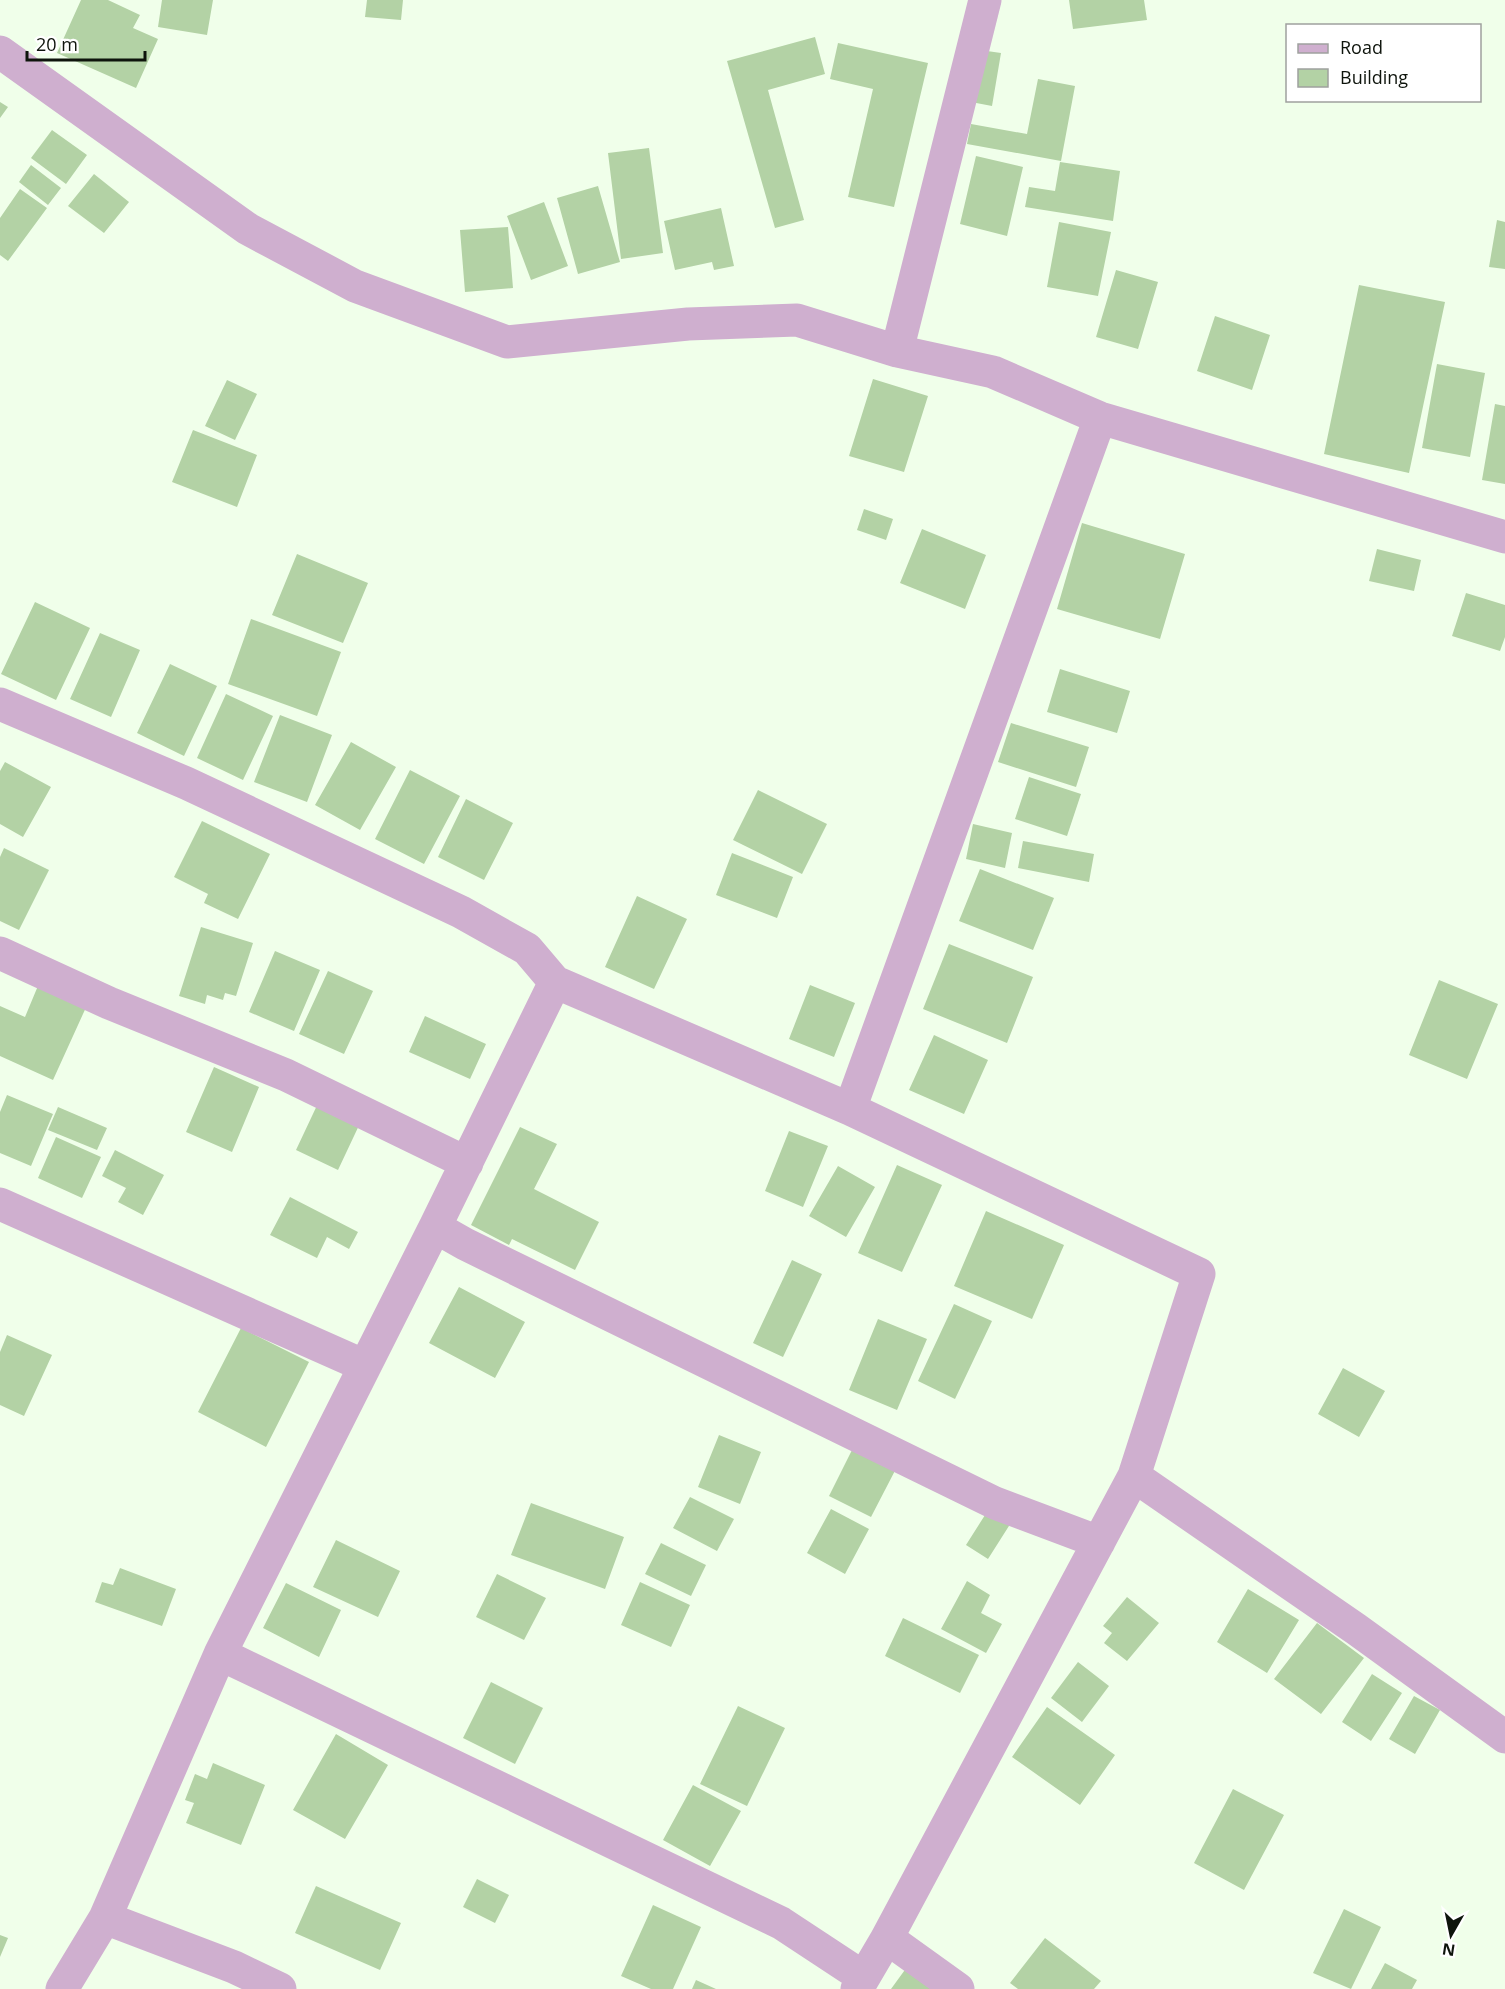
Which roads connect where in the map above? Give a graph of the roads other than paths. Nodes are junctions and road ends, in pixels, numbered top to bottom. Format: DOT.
graph roads {
  1 [pos="985,0"];
  2 [pos="0,52"];
  3 [pos="897,351"];
  4 [pos="1100,418"];
  5 [pos="1505,537"];
  6 [pos="0,704"];
  7 [pos="0,952"];
  8 [pos="555,982"];
  9 [pos="850,1109"];
  10 [pos="466,1163"];
  11 [pos="0,1204"];
  12 [pos="435,1227"];
  13 [pos="365,1366"];
  14 [pos="1134,1476"];
  15 [pos="1099,1542"];
  16 [pos="220,1654"];
  17 [pos="1505,1737"];
  18 [pos="105,1918"];
  19 [pos="887,1938"];
  20 [pos="860,1983"];
  21 [pos="62,1989"];
  22 [pos="280,1989"];
  23 [pos="958,1989"];
  1 -- 3 [label="street"];
  2 -- 3 [label="street"];
  3 -- 4 [label="street"];
  4 -- 5 [label="street"];
  4 -- 9 [label="street"];
  6 -- 8 [label="street"];
  7 -- 10 [label="street"];
  8 -- 9 [label="street"];
  8 -- 10 [label="street"];
  9 -- 14 [label="street"];
  10 -- 12 [label="street"];
  11 -- 13 [label="street"];
  12 -- 13 [label="street"];
  12 -- 15 [label="street"];
  13 -- 16 [label="street"];
  14 -- 15 [label="street"];
  14 -- 17 [label="street"];
  15 -- 19 [label="street"];
  16 -- 18 [label="street"];
  16 -- 20 [label="street"];
  18 -- 21 [label="street"];
  18 -- 22 [label="street"];
  19 -- 20 [label="street"];
  19 -- 23 [label="street"];
}
